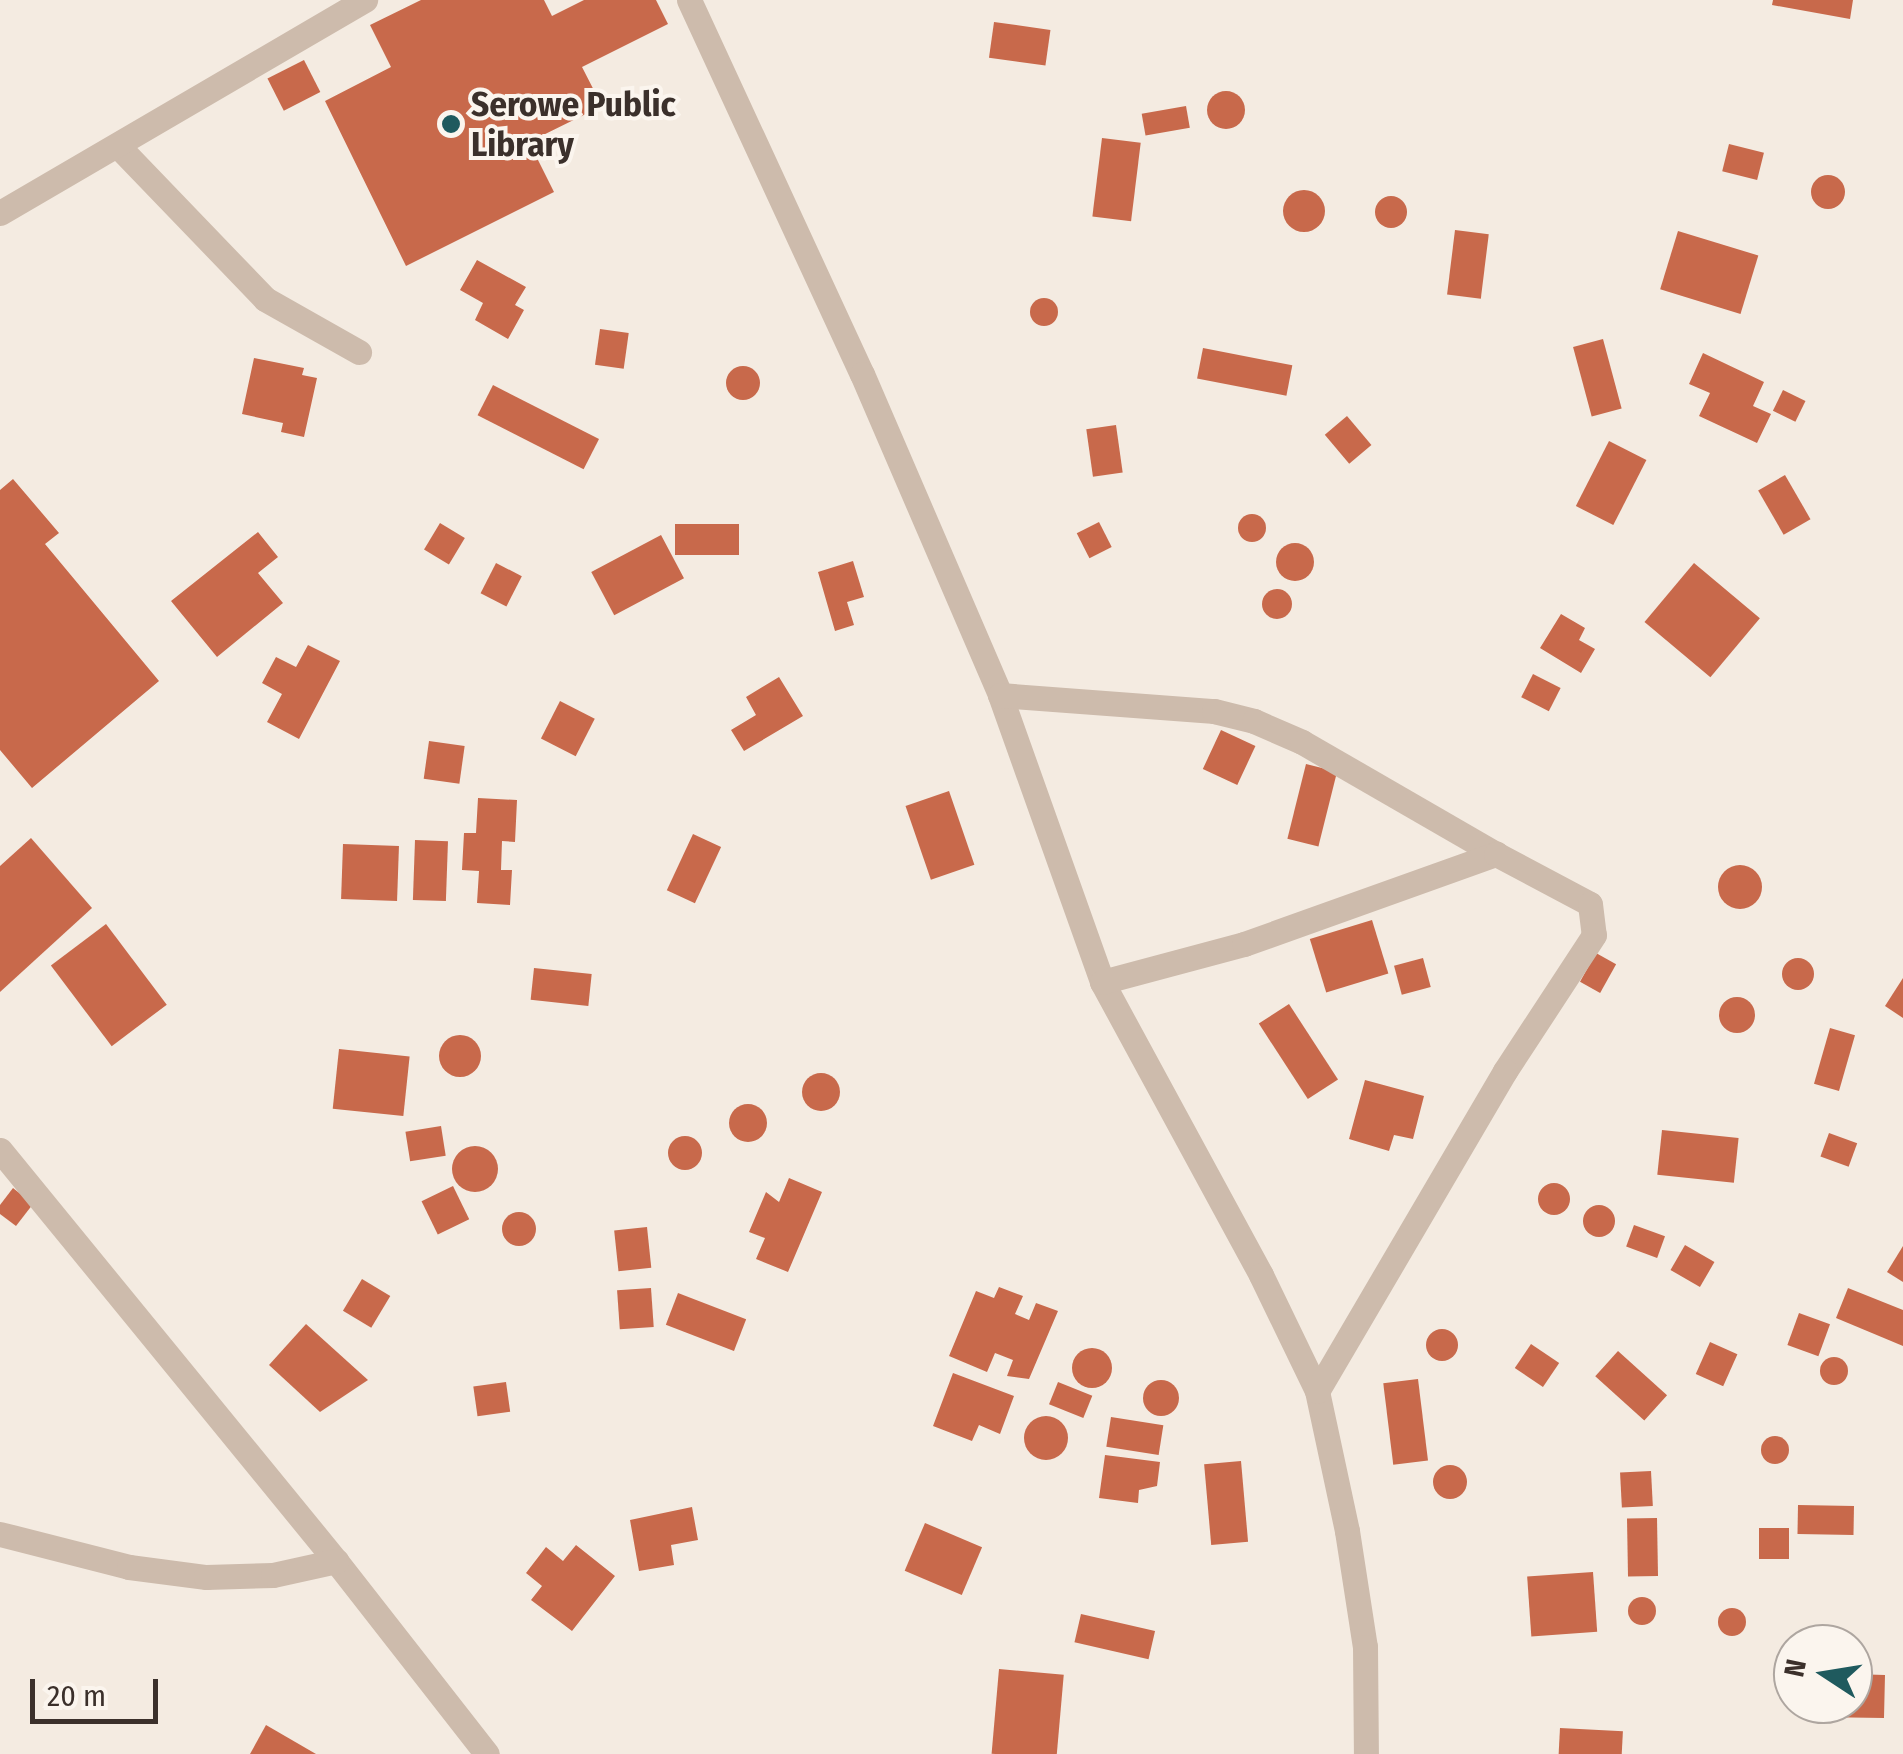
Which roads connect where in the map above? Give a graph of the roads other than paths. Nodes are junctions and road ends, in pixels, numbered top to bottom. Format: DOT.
graph roads {
  1 [pos="365,0"];
  2 [pos="689,0"];
  3 [pos="118,146"];
  4 [pos="0,212"];
  5 [pos="359,352"];
  6 [pos="1000,695"];
  7 [pos="1496,854"];
  8 [pos="1102,982"];
  9 [pos="0,1150"];
  10 [pos="1317,1391"];
  11 [pos="0,1534"];
  12 [pos="336,1560"];
  13 [pos="487,1754"];
  14 [pos="1366,1754"];
  1 -- 3 [label="street"];
  2 -- 6 [label="street"];
  3 -- 4 [label="street"];
  3 -- 5 [label="street"];
  6 -- 7 [label="street"];
  6 -- 8 [label="street"];
  7 -- 8 [label="street"];
  7 -- 10 [label="street"];
  8 -- 10 [label="street"];
  9 -- 12 [label="street"];
  10 -- 14 [label="street"];
  11 -- 12 [label="street"];
  12 -- 13 [label="street"];
}
